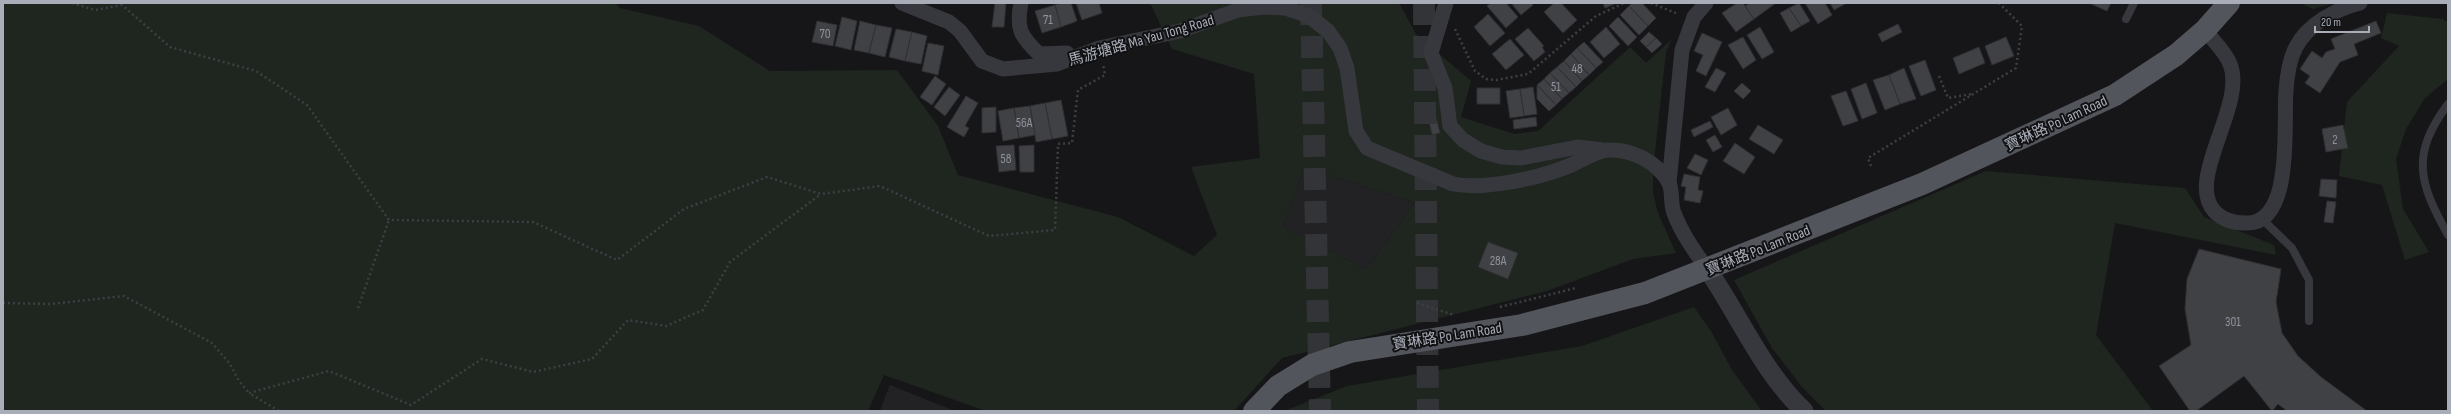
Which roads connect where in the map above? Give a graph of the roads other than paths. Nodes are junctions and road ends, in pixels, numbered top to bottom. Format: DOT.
graph roads {
  1 [pos="902,3"];
  2 [pos="1021,3"];
  3 [pos="1706,3"];
  4 [pos="2134,3"];
  5 [pos="2229,3"];
  6 [pos="2360,3"];
  7 [pos="1446,4"];
  8 [pos="2126,19"];
  9 [pos="2205,30"];
  10 [pos="1100,48"];
  11 [pos="2448,104"];
  12 [pos="1607,150"];
  13 [pos="1669,183"];
  14 [pos="2262,219"];
  15 [pos="2448,235"];
  16 [pos="1708,270"];
  17 [pos="2310,321"];
  18 [pos="1254,411"];
  19 [pos="1804,411"];
  1 -- 10 [label="street, 馬游塘路 Ma Yau Tong Road"];
  2 -- 10 [label="street"];
  3 -- 13 [label="street"];
  4 -- 8 [label="lane"];
  5 -- 9 [label="main road, 寶琳路 Po Lam Road"];
  6 -- 14 [label="street"];
  7 -- 12 [label="street"];
  9 -- 14 [label="street"];
  9 -- 16 [label="main road, 寶琳路 Po Lam Road"];
  10 -- 12 [label="street, 馬游塘路 Ma Yau Tong Road"];
  11 -- 15 [label="lane"];
  12 -- 13 [label="street"];
  13 -- 16 [label="street"];
  14 -- 17 [label="lane"];
  16 -- 18 [label="main road, 寶琳路 Po Lam Road"];
  16 -- 19 [label="street"];
}
